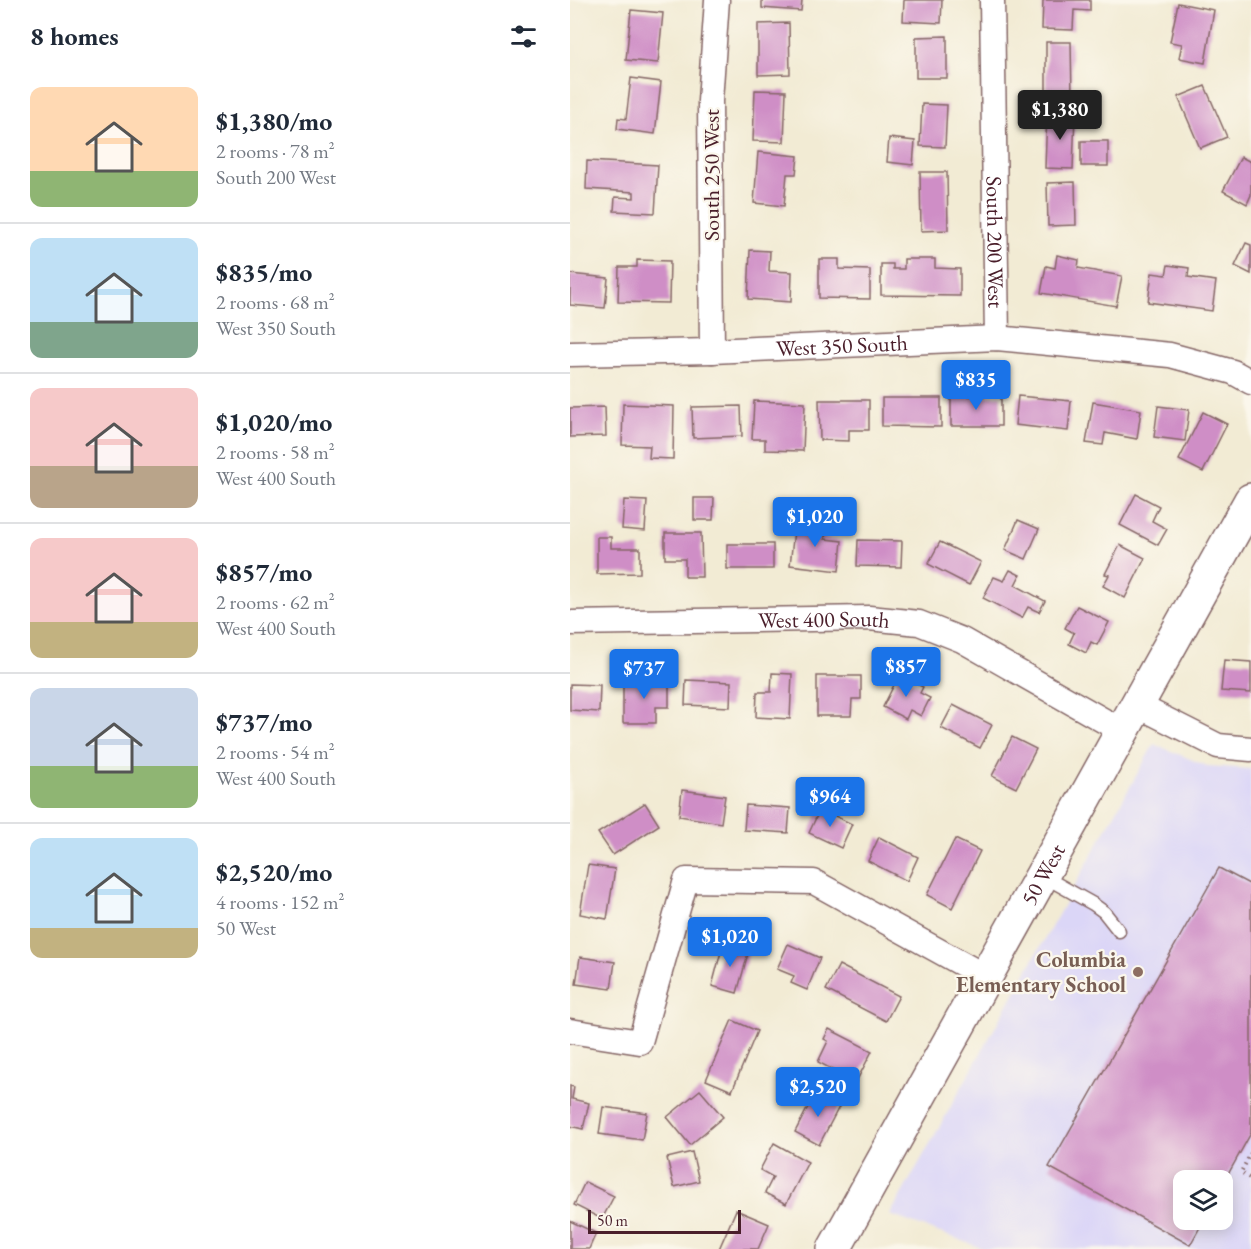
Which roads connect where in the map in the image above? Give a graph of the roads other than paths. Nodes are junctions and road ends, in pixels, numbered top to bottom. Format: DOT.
graph roads {
  1 [pos="717,0"];
  2 [pos="992,0"];
  3 [pos="997,338"];
  4 [pos="712,351"];
  5 [pos="570,354"];
  6 [pos="1251,382"];
  7 [pos="1251,500"];
  8 [pos="570,623"];
  9 [pos="1130,718"];
  10 [pos="1251,749"];
  11 [pos="1042,876"];
  12 [pos="1119,931"];
  13 [pos="986,977"];
  14 [pos="570,1031"];
  15 [pos="834,1249"];
  1 -- 4 [label="street, South 250 West"];
  2 -- 3 [label="street, South 200 West"];
  3 -- 4 [label="street, West 350 South"];
  3 -- 6 [label="street, West 350 South"];
  4 -- 5 [label="street, West 350 South"];
  7 -- 9 [label="street, 50 West"];
  8 -- 9 [label="street, West 400 South"];
  9 -- 10 [label="street"];
  9 -- 11 [label="street, 50 West"];
  11 -- 12 [label="lane"];
  11 -- 13 [label="street, 50 West"];
  13 -- 14 [label="street"];
  13 -- 15 [label="street, 50 West"];
}
